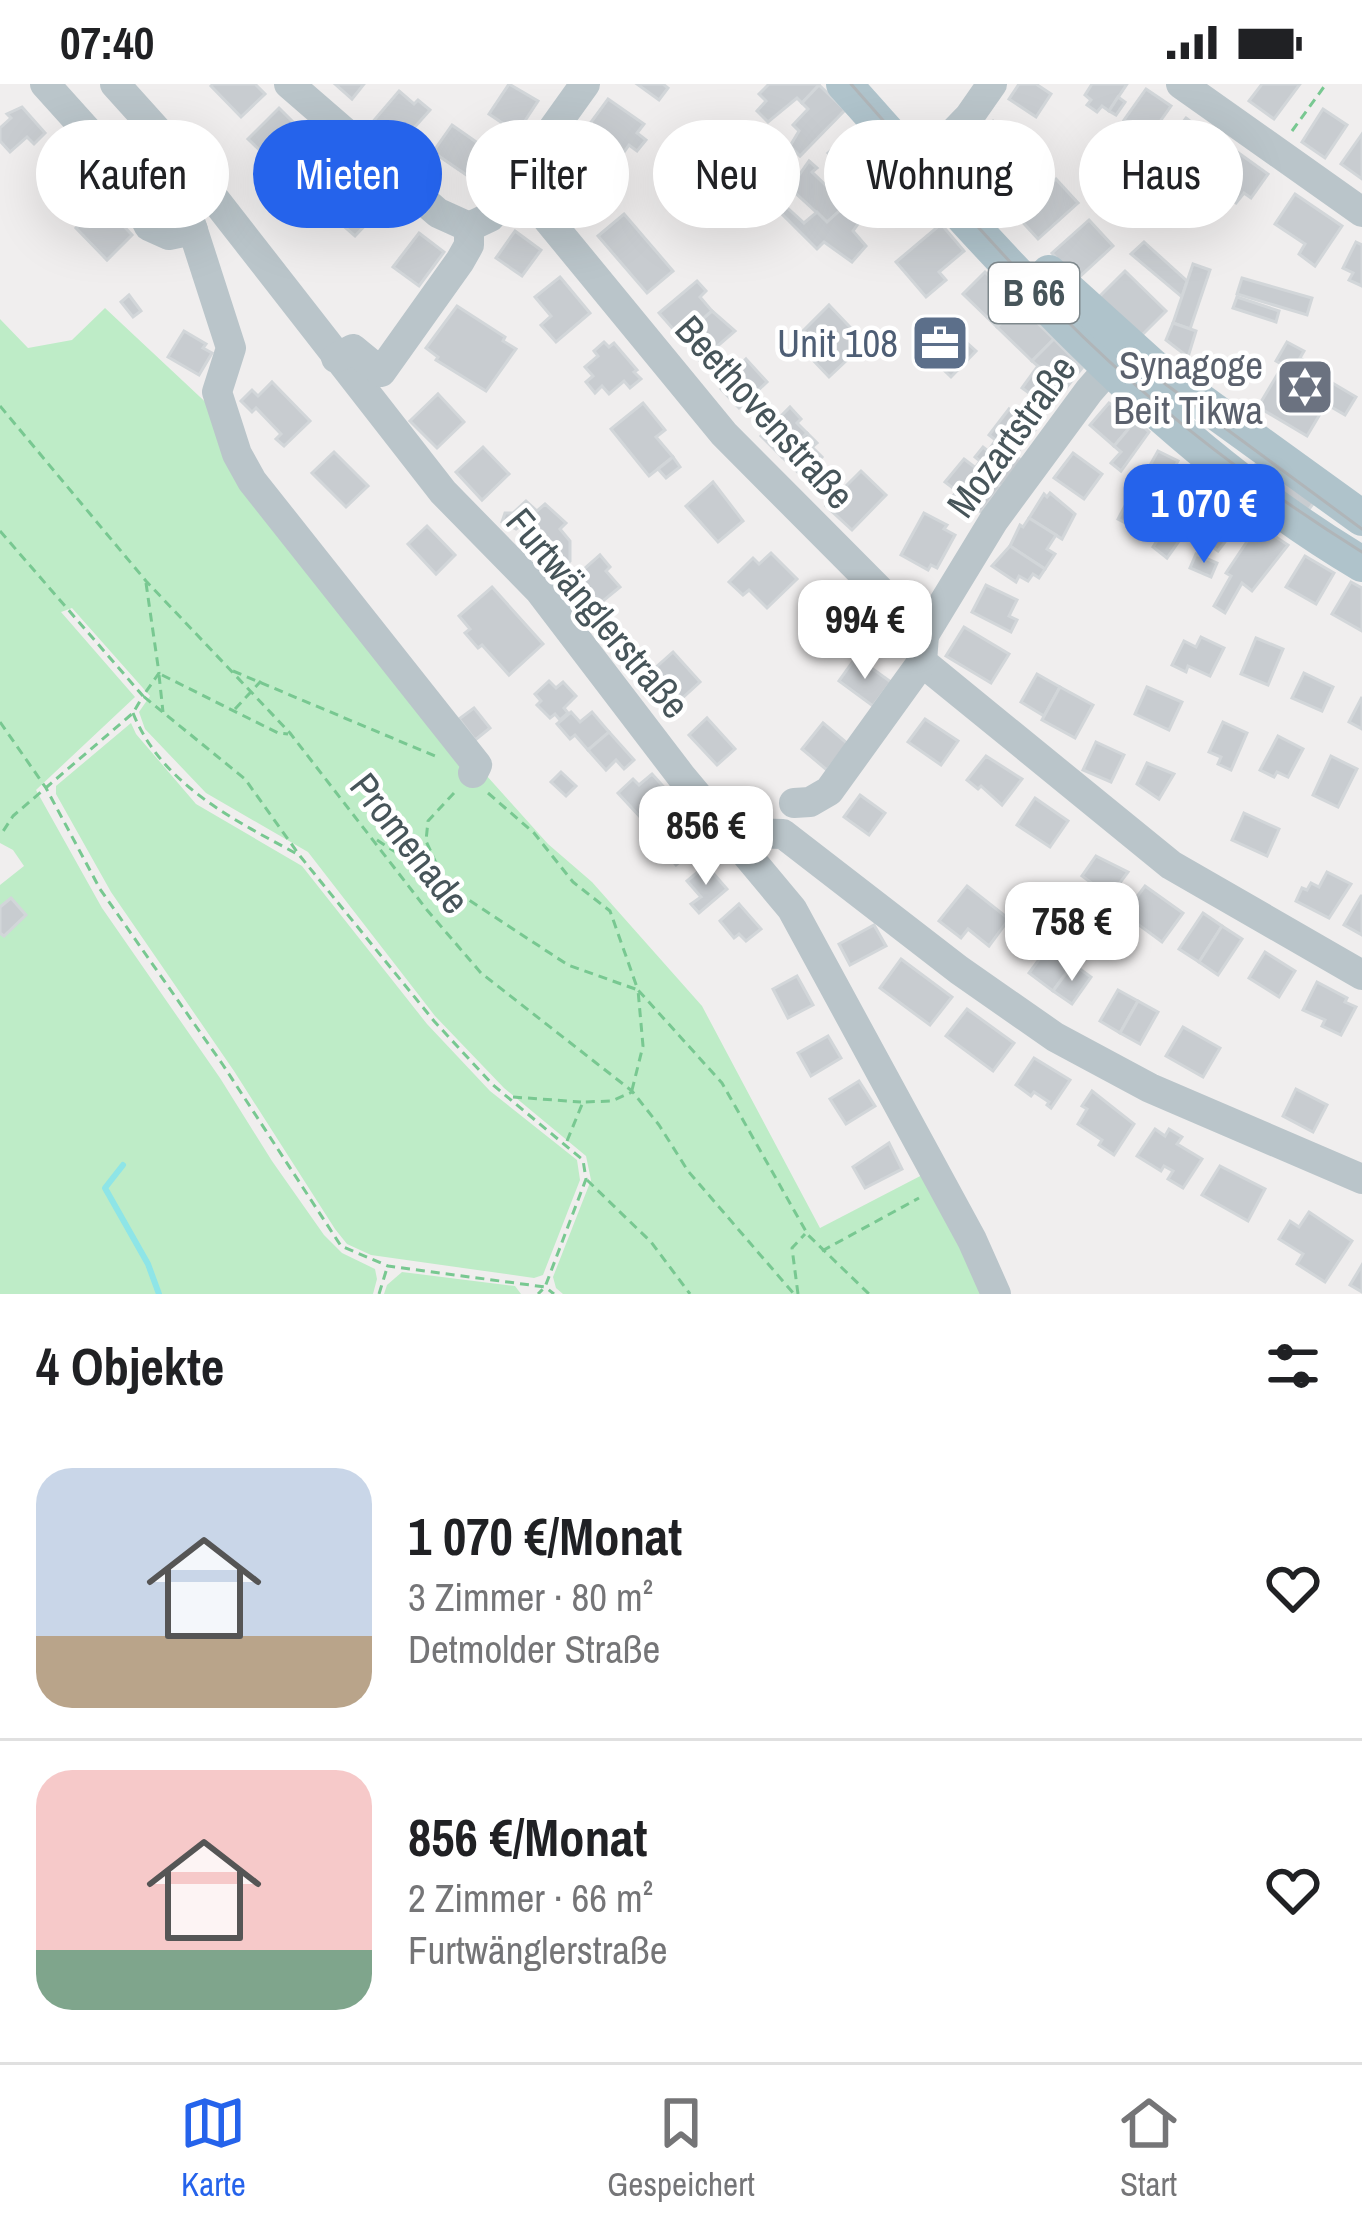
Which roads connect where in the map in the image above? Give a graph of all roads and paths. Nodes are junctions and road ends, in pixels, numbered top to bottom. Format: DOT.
graph roads {
  1 [pos="44,84"];
  2 [pos="114,84"];
  3 [pos="289,84"];
  4 [pos="585,84"];
  5 [pos="844,84"];
  6 [pos="877,84"];
  7 [pos="992,84"];
  8 [pos="1180,84"];
  9 [pos="1326,84"];
  10 [pos="560,120"];
  11 [pos="909,120"];
  12 [pos="966,120"];
  13 [pos="1277,152"];
  14 [pos="1362,212"];
  15 [pos="466,226"];
  16 [pos="469,228"];
  17 [pos="555,228"];
  18 [pos="1007,228"];
  19 [pos="194,230"];
  20 [pos="1118,357"];
  21 [pos="336,358"];
  22 [pos="0,406"];
  23 [pos="1362,518"];
  24 [pos="0,531"];
  25 [pos="1362,563"];
  26 [pos="146,581"];
  27 [pos="923,649"];
  28 [pos="232,671"];
  29 [pos="159,673"];
  30 [pos="261,681"];
  31 [pos="252,692"];
  32 [pos="143,696"];
  33 [pos="233,710"];
  34 [pos="163,712"];
  35 [pos="133,713"];
  36 [pos="0,722"];
  37 [pos="290,733"];
  38 [pos="473,772"];
  39 [pos="46,788"];
  40 [pos="734,798"];
  41 [pos="794,803"];
  42 [pos="731,832"];
  43 [pos="0,834"];
  44 [pos="372,836"];
  45 [pos="300,856"];
  46 [pos="446,885"];
  47 [pos="1362,974"];
  48 [pos="638,990"];
  49 [pos="632,1091"];
  50 [pos="509,1097"];
  51 [pos="583,1102"];
  52 [pos="566,1143"];
  53 [pos="586,1179"];
  54 [pos="1362,1179"];
  55 [pos="941,1185"];
  56 [pos="807,1233"];
  57 [pos="822,1251"];
  58 [pos="388,1267"];
  59 [pos="545,1287"];
  60 [pos="379,1294"];
  61 [pos="538,1294"];
  62 [pos="554,1294"];
  63 [pos="690,1294"];
  64 [pos="796,1294"];
  65 [pos="869,1294"];
  66 [pos="996,1294"];
  1 -- 19 [label="street"];
  2 -- 19 [label="street, Furtwänglerstraße"];
  2 -- 21 [label="street, Furtwänglerstraße"];
  3 -- 15 [label="street"];
  4 -- 10 [label="street"];
  5 -- 20 [label="main road, B 66"];
  6 -- 11 [label="main road, B 66"];
  7 -- 12 [label="street"];
  8 -- 13 [label="street"];
  9 -- 13 [label="path"];
  13 -- 14 [label="street"];
  16 -- 21 [label="street"];
  17 -- 27 [label="street, Beethovenstraße"];
  18 -- 20 [label="main road, B 66"];
  19 -- 38 [label="street, Furtwänglerstraße"];
  20 -- 23 [label="main road, B 66"];
  20 -- 25 [label="main road, B 66"];
  20 -- 27 [label="street, Mozartstraße"];
  21 -- 42 [label="street, Furtwänglerstraße"];
  22 -- 26 [label="path, Promenade"];
  24 -- 32 [label="path"];
  26 -- 28 [label="path, Promenade"];
  26 -- 29 [label="path"];
  27 -- 41 [label="street, Mozartstraße"];
  27 -- 47 [label="street, Beethovenstraße"];
  28 -- 30 [label="path"];
  28 -- 31 [label="path, Promenade"];
  29 -- 32 [label="path"];
  29 -- 33 [label="path"];
  29 -- 34 [label="path"];
  30 -- 31 [label="path"];
  30 -- 38 [label="path"];
  31 -- 33 [label="path"];
  31 -- 37 [label="path, Promenade"];
  32 -- 34 [label="path"];
  32 -- 35 [label="path"];
  33 -- 37 [label="path"];
  34 -- 45 [label="path"];
  35 -- 39 [label="path"];
  35 -- 45 [label="path"];
  36 -- 39 [label="path"];
  37 -- 44 [label="path, Promenade"];
  38 -- 46 [label="path"];
  38 -- 48 [label="path"];
  39 -- 43 [label="path"];
  39 -- 58 [label="path"];
  40 -- 41 [label="path"];
  42 -- 54 [label="street"];
  42 -- 55 [label="street, Furtwänglerstraße"];
  44 -- 46 [label="path"];
  44 -- 49 [label="path, Promenade"];
  45 -- 50 [label="path"];
  46 -- 48 [label="path"];
  48 -- 49 [label="path"];
  48 -- 56 [label="path"];
  49 -- 51 [label="path"];
  49 -- 64 [label="path, Promenade"];
  50 -- 51 [label="path"];
  50 -- 52 [label="path"];
  51 -- 52 [label="path"];
  52 -- 53 [label="path"];
  53 -- 59 [label="path"];
  53 -- 63 [label="path"];
  55 -- 57 [label="path"];
  55 -- 66 [label="street, Furtwänglerstraße"];
  56 -- 57 [label="path"];
  56 -- 64 [label="path"];
  57 -- 65 [label="path"];
  58 -- 59 [label="path"];
  58 -- 60 [label="path"];
  59 -- 61 [label="path"];
  59 -- 62 [label="path"];
}
